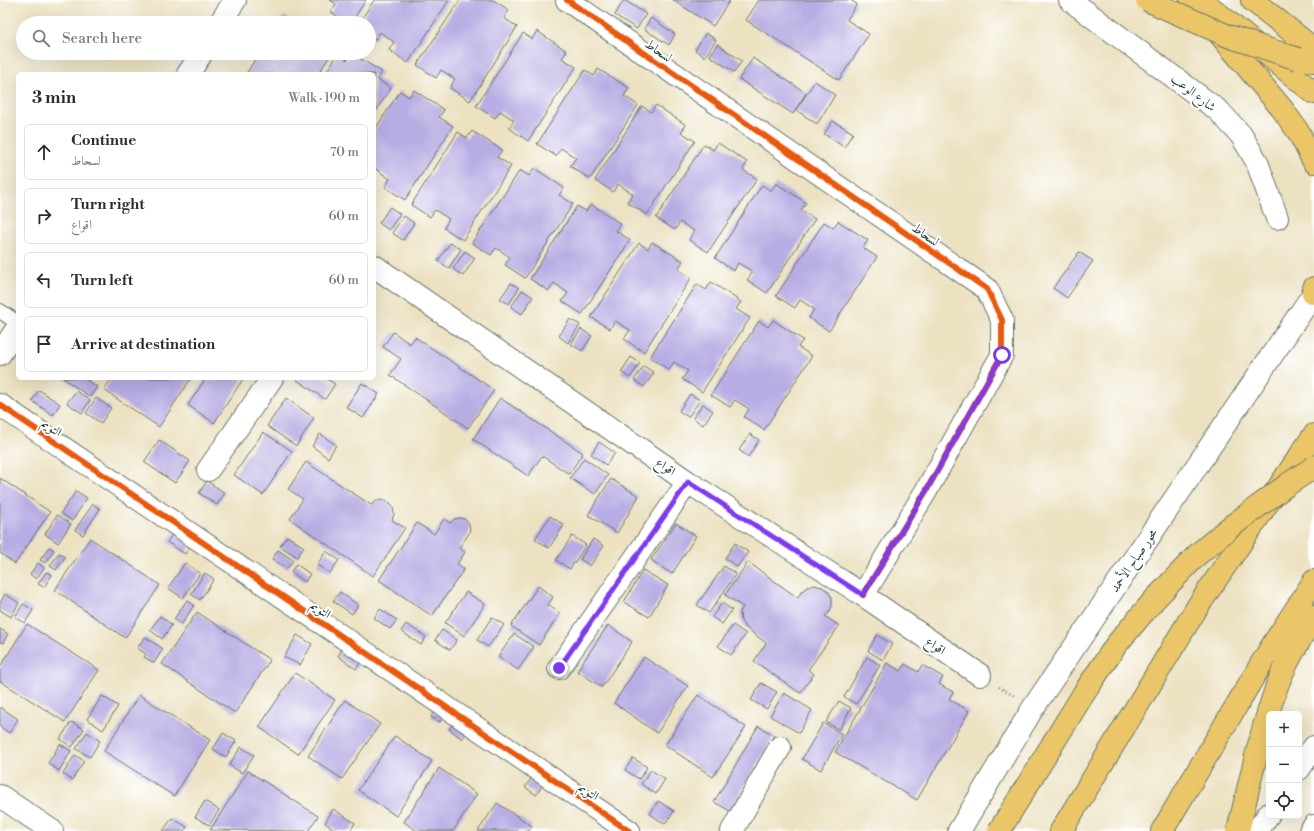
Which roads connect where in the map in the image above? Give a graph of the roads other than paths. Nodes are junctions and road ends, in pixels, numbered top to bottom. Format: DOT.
graph roads {
  1 [pos="235,0"];
  2 [pos="567,0"];
  3 [pos="1070,0"];
  4 [pos="1147,0"];
  5 [pos="1191,0"];
  6 [pos="1202,0"];
  7 [pos="1252,0"];
  8 [pos="225,16"];
  9 [pos="1314,50"];
  10 [pos="197,60"];
  11 [pos="1314,61"];
  12 [pos="189,72"];
  13 [pos="1314,93"];
  14 [pos="1314,162"];
  15 [pos="1276,218"];
  16 [pos="376,267"];
  17 [pos="1314,291"];
  18 [pos="0,311"];
  19 [pos="16,322"];
  20 [pos="16,330"];
  21 [pos="0,354"];
  22 [pos="271,380"];
  23 [pos="0,405"];
  24 [pos="1314,435"];
  25 [pos="1314,467"];
  26 [pos="208,470"];
  27 [pos="688,482"];
  28 [pos="1314,580"];
  29 [pos="863,595"];
  30 [pos="1314,616"];
  31 [pos="559,668"];
  32 [pos="980,675"];
  33 [pos="780,747"];
  34 [pos="1314,747"];
  35 [pos="1302,765"];
  36 [pos="0,796"];
  37 [pos="1266,818"];
  38 [pos="1314,826"];
  39 [pos="52,831"];
  40 [pos="629,831"];
  41 [pos="732,831"];
  42 [pos="959,831"];
  43 [pos="999,831"];
  44 [pos="1061,831"];
  45 [pos="1162,831"];
  46 [pos="1238,831"];
  47 [pos="1257,831"];
  48 [pos="1310,831"];
  1 -- 8 [label="street"];
  2 -- 29 [label="street, لسحاط"];
  3 -- 15 [label="street, شارع الوعب"];
  4 -- 11 [label="main road, bridge"];
  5 -- 14 [label="main road"];
  6 -- 13 [label="main road"];
  7 -- 9 [label="main road"];
  10 -- 12 [label="street"];
  16 -- 27 [label="street, اقواع"];
  17 -- 42 [label="street, محور صباح الأحمد"];
  18 -- 19 [label="lane"];
  20 -- 21 [label="street"];
  22 -- 26 [label="street"];
  23 -- 40 [label="street, التويم"];
  24 -- 44 [label="main road, bridge"];
  25 -- 43 [label="main road, bridge"];
  27 -- 29 [label="street, اقواع"];
  27 -- 31 [label="street"];
  28 -- 45 [label="main road"];
  29 -- 32 [label="street, اقواع"];
  30 -- 46 [label="main road"];
  33 -- 41 [label="street"];
  34 -- 35 [label="street"];
  36 -- 39 [label="street"];
  37 -- 47 [label="street"];
  38 -- 48 [label="street"];
}
